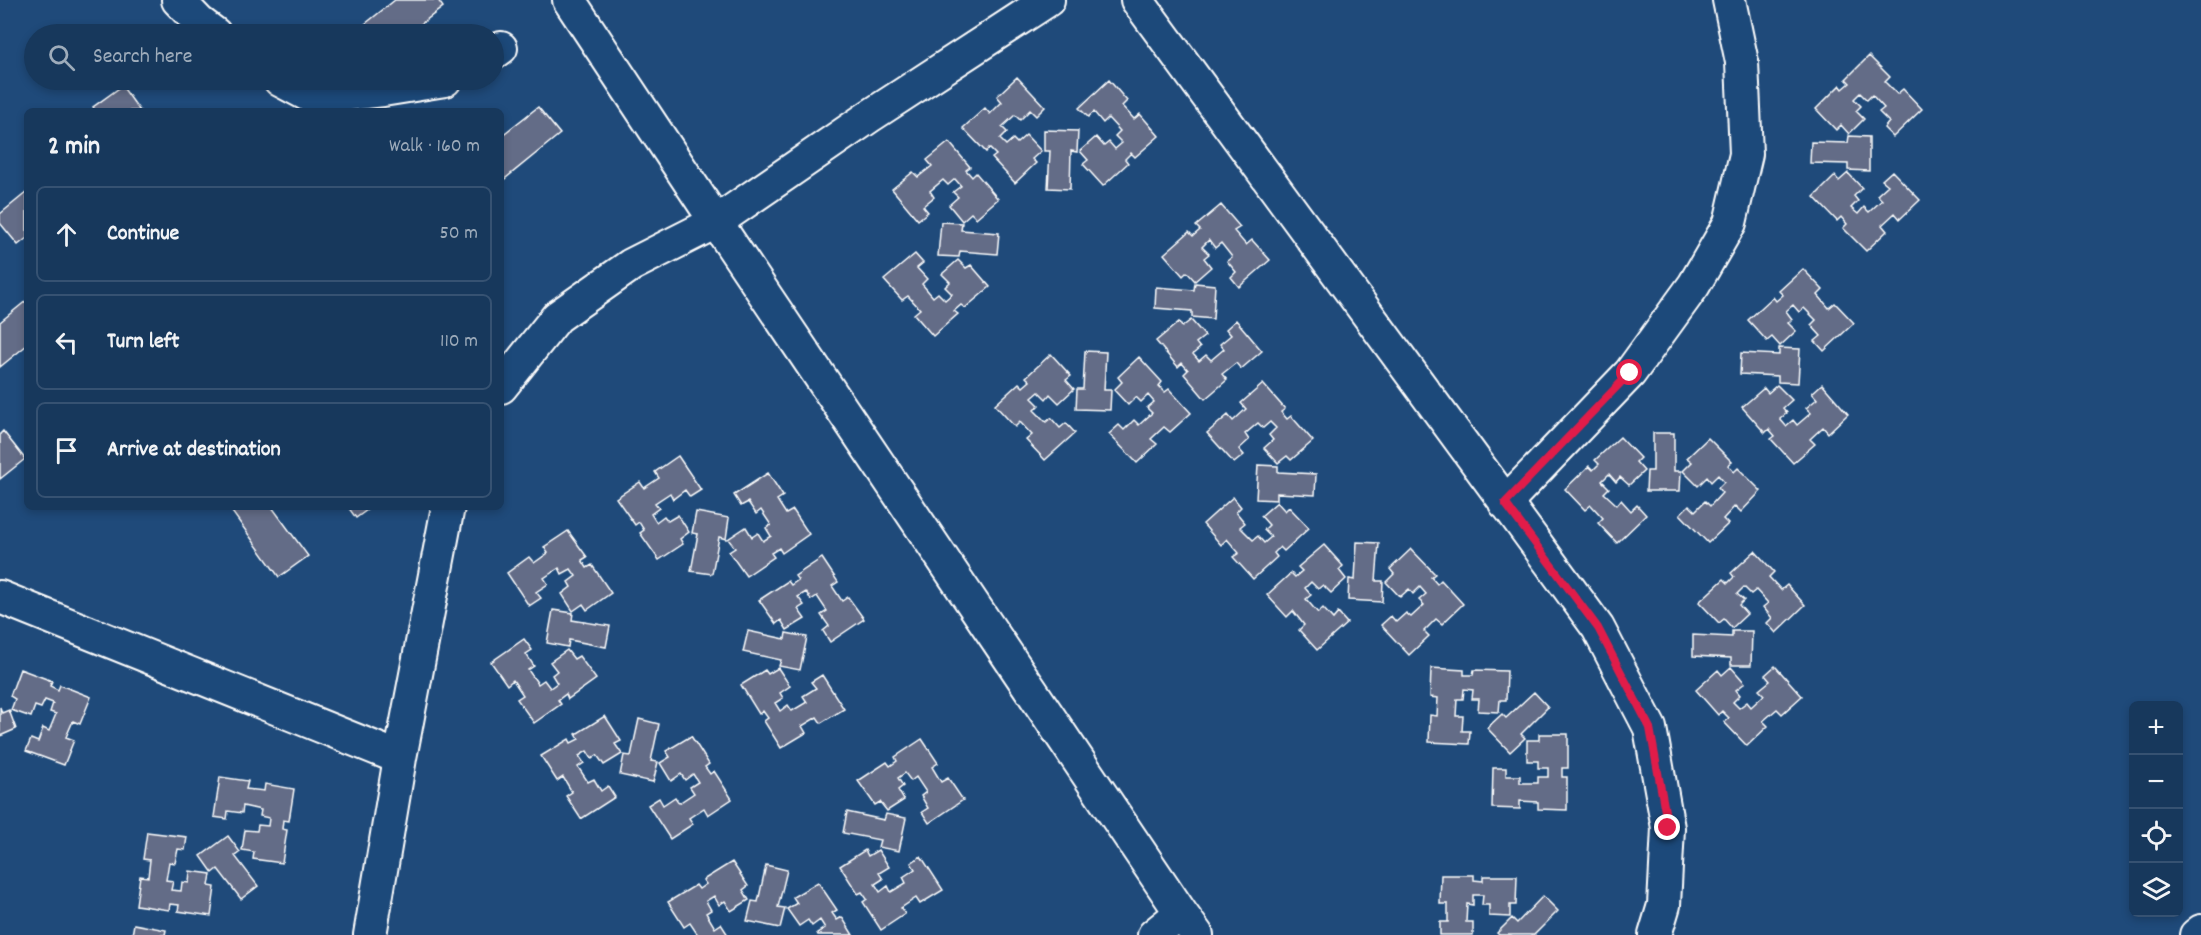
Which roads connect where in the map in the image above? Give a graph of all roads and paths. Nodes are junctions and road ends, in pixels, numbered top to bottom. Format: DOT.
graph roads {
  1 [pos="178,0"];
  2 [pos="569,0"];
  3 [pos="1047,0"];
  4 [pos="1137,0"];
  5 [pos="1729,0"];
  6 [pos="202,24"];
  7 [pos="299,90"];
  8 [pos="383,90"];
  9 [pos="716,222"];
  10 [pos="504,383"];
  11 [pos="1505,503"];
  12 [pos="447,510"];
  13 [pos="0,597"];
  14 [pos="400,758"];
  15 [pos="1189,924"];
  16 [pos="2201,931"];
  17 [pos="370,935"];
  18 [pos="1154,935"];
  19 [pos="1655,935"];
  20 [pos="2196,935"];
  1 -- 6 [label="street"];
  2 -- 9 [label="street"];
  3 -- 9 [label="street"];
  4 -- 11 [label="street"];
  5 -- 11 [label="street"];
  7 -- 8 [label="street"];
  9 -- 10 [label="street"];
  9 -- 15 [label="street"];
  11 -- 19 [label="street"];
  12 -- 14 [label="street"];
  13 -- 14 [label="street"];
  14 -- 17 [label="street"];
  15 -- 18 [label="street"];
  16 -- 20 [label="street"];
}
